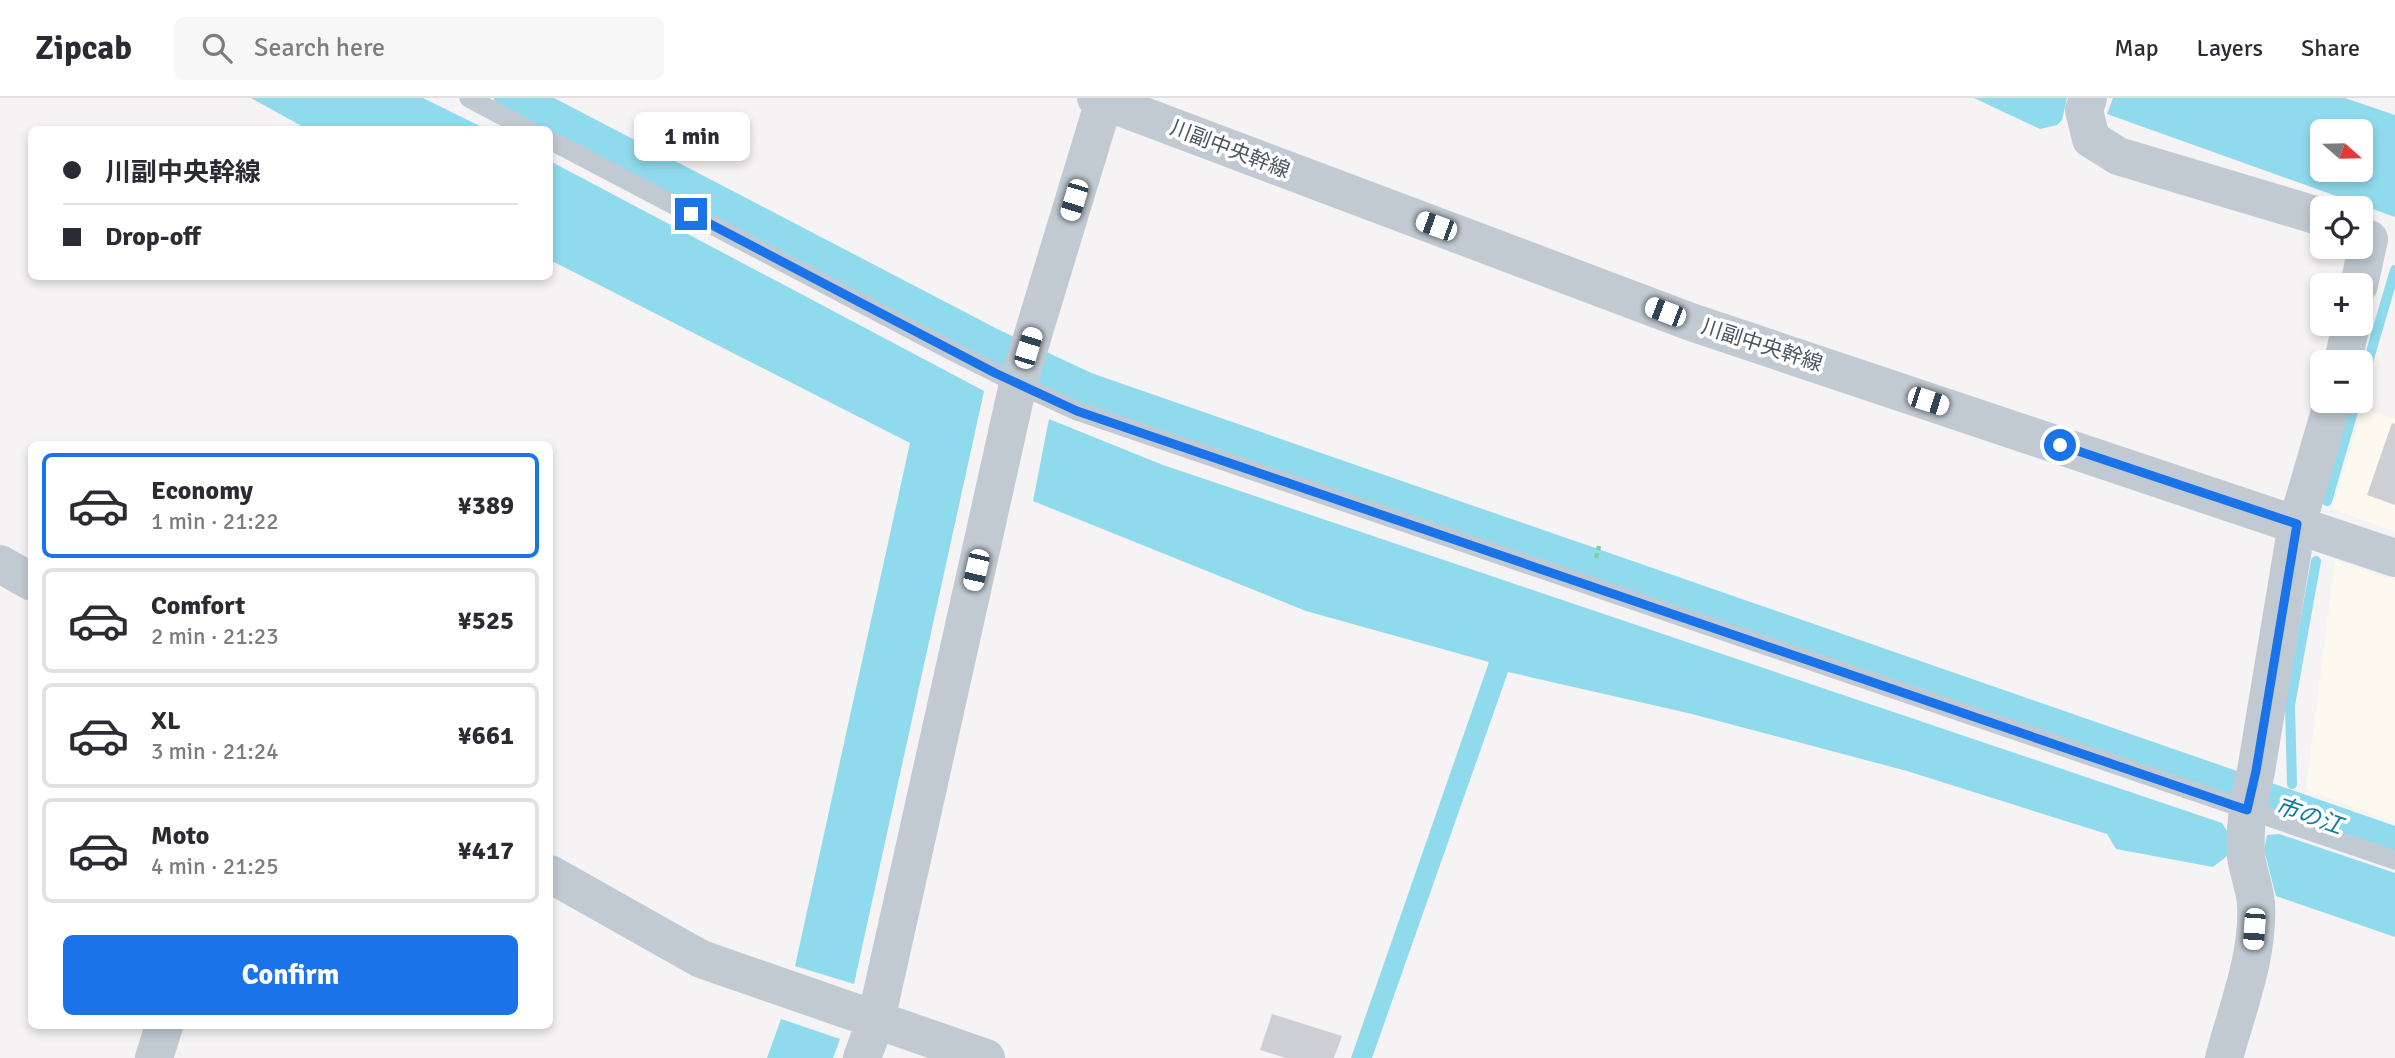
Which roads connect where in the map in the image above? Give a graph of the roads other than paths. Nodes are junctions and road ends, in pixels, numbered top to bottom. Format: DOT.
graph roads {
  1 [pos="469,98"];
  2 [pos="2088,98"];
  3 [pos="1102,99"];
  4 [pos="522,126"];
  5 [pos="553,142"];
  6 [pos="2310,213"];
  7 [pos="2375,239"];
  8 [pos="2363,273"];
  9 [pos="1018,384"];
  10 [pos="2329,413"];
  11 [pos="2297,524"];
  12 [pos="2395,558"];
  13 [pos="0,564"];
  14 [pos="28,580"];
  15 [pos="2246,831"];
  16 [pos="2395,860"];
  17 [pos="553,876"];
  18 [pos="876,1020"];
  19 [pos="163,1029"];
  20 [pos="154,1058"];
  21 [pos="862,1058"];
  22 [pos="986,1058"];
  23 [pos="2224,1058"];
  1 -- 4 [label="lane"];
  2 -- 6 [label="street"];
  3 -- 9 [label="street"];
  3 -- 11 [label="street, 川副中央幹線"];
  5 -- 9 [label="lane"];
  7 -- 8 [label="street"];
  9 -- 15 [label="lane"];
  9 -- 18 [label="street"];
  10 -- 11 [label="street"];
  11 -- 12 [label="street, 川副中央幹線"];
  11 -- 15 [label="street"];
  13 -- 14 [label="street"];
  15 -- 16 [label="lane"];
  15 -- 23 [label="street"];
  17 -- 18 [label="street"];
  18 -- 21 [label="street"];
  18 -- 22 [label="street"];
  19 -- 20 [label="street"];
}
